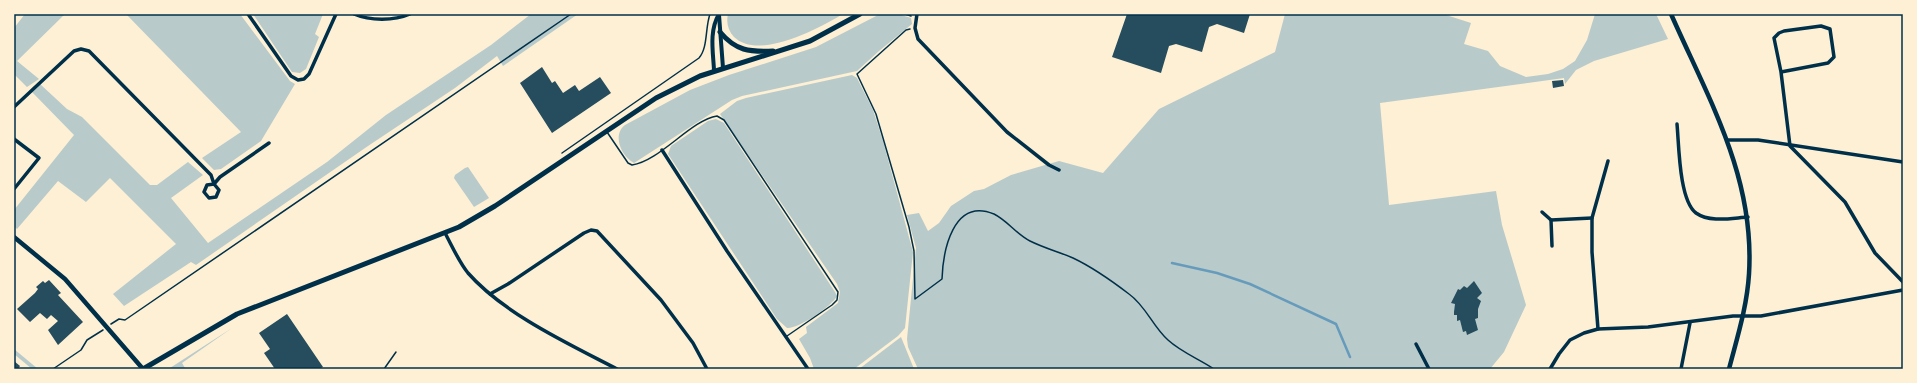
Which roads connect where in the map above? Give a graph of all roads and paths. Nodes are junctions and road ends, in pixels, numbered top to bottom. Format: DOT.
graph roads {
  1 [pos="248,14"];
  2 [pos="336,14"];
  3 [pos="354,14"];
  4 [pos="410,14"];
  5 [pos="571,14"];
  6 [pos="710,14"];
  7 [pos="719,14"];
  8 [pos="860,14"];
  9 [pos="917,14"];
  10 [pos="1670,14"];
  11 [pos="915,28"];
  12 [pos="720,32"];
  13 [pos="782,50"];
  14 [pos="723,68"];
  15 [pos="714,70"];
  16 [pos="1781,72"];
  17 [pos="14,108"];
  18 [pos="1677,124"];
  19 [pos="606,130"];
  20 [pos="14,139"];
  21 [pos="1728,140"];
  22 [pos="269,143"];
  23 [pos="1790,146"];
  24 [pos="662,150"];
  25 [pos="560,154"];
  26 [pos="1608,161"];
  27 [pos="1903,162"];
  28 [pos="1059,170"];
  29 [pos="214,184"];
  30 [pos="14,189"];
  31 [pos="1542,212"];
  32 [pos="1748,217"];
  33 [pos="1592,218"];
  34 [pos="1551,220"];
  35 [pos="445,233"];
  36 [pos="14,237"];
  37 [pos="1552,246"];
  38 [pos="1903,282"];
  39 [pos="1903,290"];
  40 [pos="490,294"];
  41 [pos="1742,317"];
  42 [pos="1690,323"];
  43 [pos="107,327"];
  44 [pos="1598,329"];
  45 [pos="786,336"];
  46 [pos="1416,344"];
  47 [pos="396,352"];
  48 [pos="53,369"];
  49 [pos="143,369"];
  50 [pos="384,369"];
  51 [pos="617,369"];
  52 [pos="708,369"];
  53 [pos="808,369"];
  54 [pos="1214,369"];
  55 [pos="1429,369"];
  56 [pos="1550,369"];
  57 [pos="1681,369"];
  58 [pos="1729,369"];
  1 -- 2 [label="street"];
  3 -- 4 [label="street"];
  5 -- 43 [label="path"];
  6 -- 25 [label="path"];
  7 -- 12 [label="street"];
  7 -- 15 [label="street"];
  8 -- 13 [label="main road"];
  9 -- 11 [label="street"];
  10 -- 21 [label="main road"];
  11 -- 28 [label="street"];
  11 -- 54 [label="path"];
  12 -- 13 [label="main road"];
  12 -- 14 [label="street"];
  13 -- 14 [label="main road"];
  14 -- 15 [label="main road"];
  15 -- 19 [label="main road"];
  16 -- 16 [label="street"];
  16 -- 23 [label="street"];
  17 -- 29 [label="street"];
  18 -- 32 [label="street"];
  19 -- 24 [label="lane"];
  19 -- 35 [label="main road"];
  20 -- 30 [label="street"];
  21 -- 23 [label="street"];
  21 -- 32 [label="main road"];
  22 -- 29 [label="street"];
  23 -- 27 [label="street"];
  23 -- 38 [label="street"];
  24 -- 45 [label="street"];
  24 -- 45 [label="lane"];
  26 -- 33 [label="street"];
  29 -- 29 [label="street"];
  31 -- 34 [label="street"];
  32 -- 41 [label="main road"];
  33 -- 34 [label="street"];
  33 -- 44 [label="street"];
  34 -- 37 [label="street"];
  35 -- 40 [label="street"];
  35 -- 49 [label="main road"];
  36 -- 43 [label="main road"];
  39 -- 41 [label="street"];
  40 -- 51 [label="street"];
  40 -- 52 [label="street"];
  41 -- 42 [label="street"];
  41 -- 58 [label="main road"];
  42 -- 44 [label="street"];
  42 -- 57 [label="street"];
  43 -- 48 [label="path"];
  43 -- 49 [label="main road"];
  44 -- 56 [label="street"];
  45 -- 53 [label="street"];
  46 -- 55 [label="street"];
  47 -- 50 [label="path"];
}
